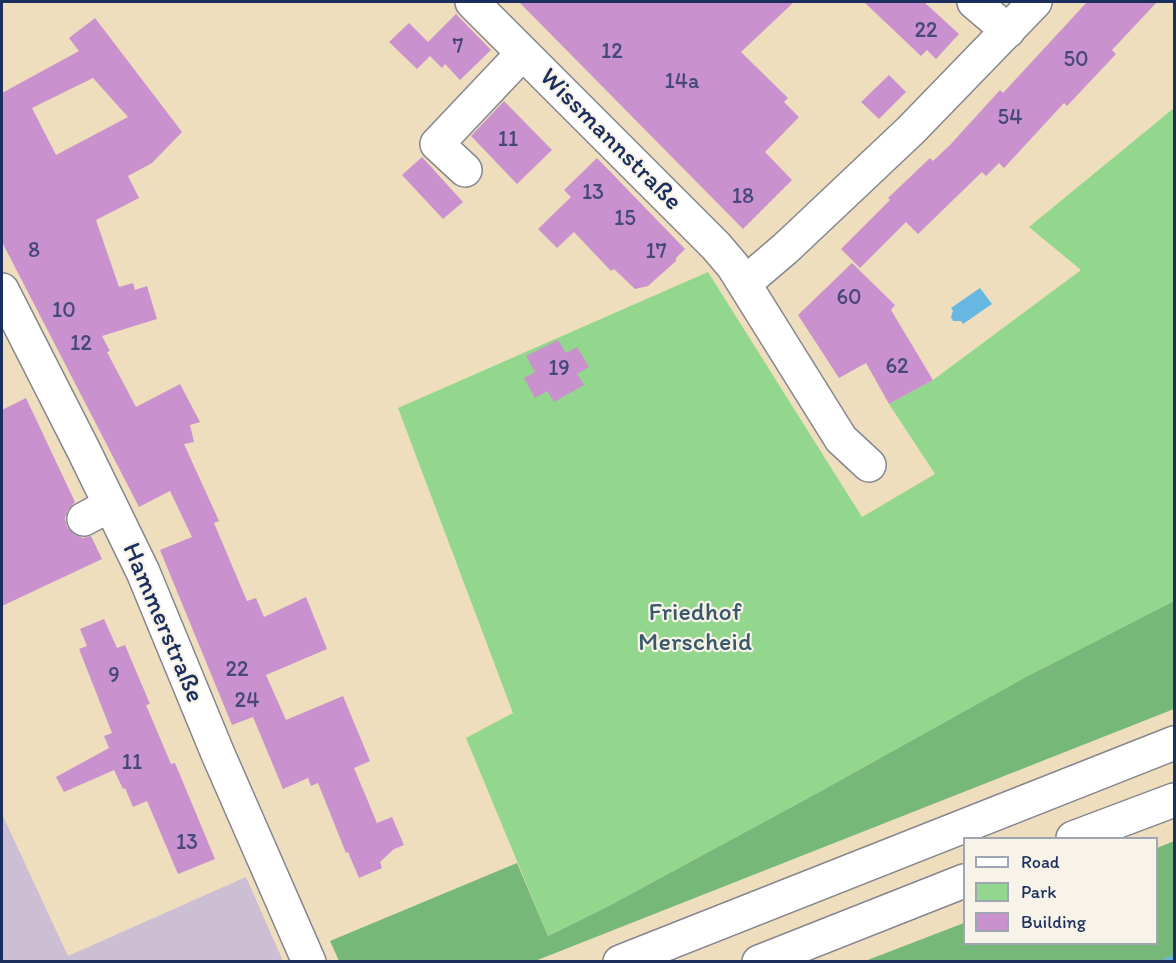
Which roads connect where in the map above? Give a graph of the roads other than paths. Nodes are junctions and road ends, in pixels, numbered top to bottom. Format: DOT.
graph roads {
  1 [pos="472,2"];
  2 [pos="974,2"];
  3 [pos="1035,2"];
  4 [pos="1008,31"];
  5 [pos="523,53"];
  6 [pos="465,170"];
  7 [pos="745,283"];
  8 [pos="2,290"];
  9 [pos="869,465"];
  10 [pos="1174,743"];
  11 [pos="1174,800"];
  12 [pos="1076,837"];
  13 [pos="963,881"];
  14 [pos="309,962"];
  15 [pos="620,962"];
  16 [pos="759,962"];
  1 -- 5 [label="main road, Wissmannstraße"];
  2 -- 4 [label="main road"];
  3 -- 4 [label="main road"];
  4 -- 7 [label="main road"];
  5 -- 6 [label="main road"];
  5 -- 7 [label="main road, Wissmannstraße"];
  7 -- 9 [label="main road, Wissmannstraße"];
  8 -- 14 [label="main road, Hammerstraße"];
  10 -- 15 [label="main road"];
  11 -- 12 [label="main road"];
  13 -- 16 [label="main road"];
}
